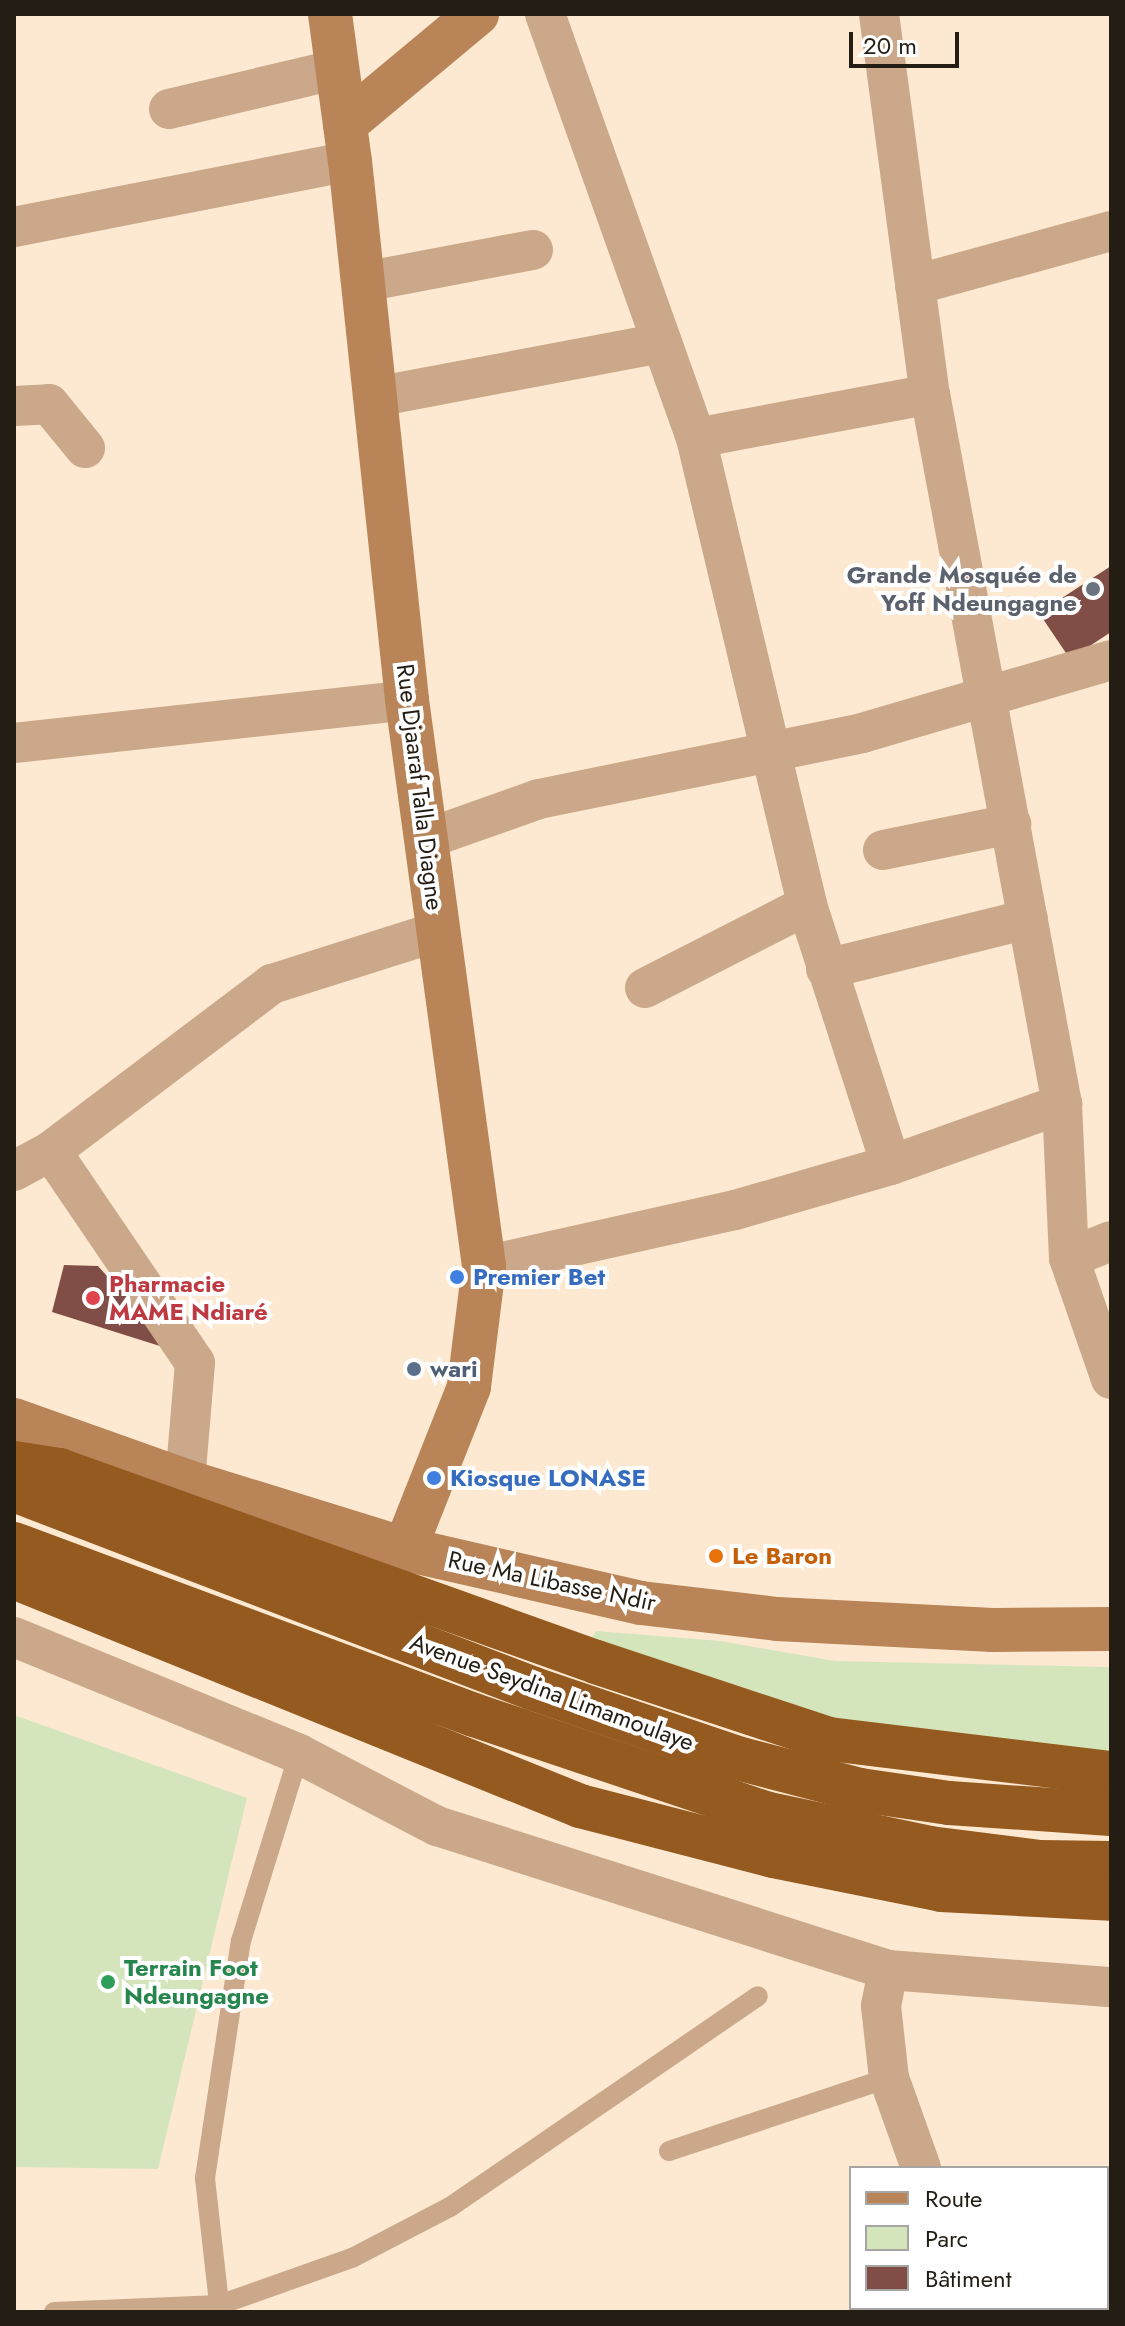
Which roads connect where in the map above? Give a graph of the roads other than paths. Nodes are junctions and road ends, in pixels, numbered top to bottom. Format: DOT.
graph roads {
  1 [pos="330,14"];
  2 [pos="477,14"];
  3 [pos="545,14"];
  4 [pos="879,14"];
  5 [pos="338,69"];
  6 [pos="169,109"];
  7 [pos="348,142"];
  8 [pos="14,227"];
  9 [pos="1111,231"];
  10 [pos="533,250"];
  11 [pos="363,282"];
  12 [pos="915,285"];
  13 [pos="662,343"];
  14 [pos="930,394"];
  15 [pos="375,397"];
  16 [pos="14,406"];
  17 [pos="696,438"];
  18 [pos="85,448"];
  19 [pos="1111,660"];
  20 [pos="988,697"];
  21 [pos="407,700"];
  22 [pos="14,743"];
  23 [pos="772,754"];
  24 [pos="1011,824"];
  25 [pos="426,839"];
  26 [pos="883,850"];
  27 [pos="807,905"];
  28 [pos="1028,919"];
  29 [pos="439,931"];
  30 [pos="826,969"];
  31 [pos="645,988"];
  32 [pos="1062,1104"];
  33 [pos="51,1151"];
  34 [pos="891,1165"];
  35 [pos="14,1171"];
  36 [pos="1111,1241"];
  37 [pos="1069,1258"];
  38 [pos="484,1266"];
  39 [pos="1111,1379"];
  40 [pos="14,1420"];
  41 [pos="14,1463"];
  42 [pos="185,1481"];
  43 [pos="14,1490"];
  44 [pos="14,1544"];
  45 [pos="405,1549"];
  46 [pos="14,1577"];
  47 [pos="1111,1629"];
  48 [pos="14,1637"];
  49 [pos="299,1754"];
  50 [pos="1111,1773"];
  51 [pos="1111,1814"];
  52 [pos="1111,1863"];
  53 [pos="1111,1899"];
  54 [pos="888,1970"];
  55 [pos="1111,1987"];
  56 [pos="758,1996"];
  57 [pos="889,2078"];
  58 [pos="669,2151"];
  59 [pos="920,2166"];
  60 [pos="219,2308"];
  61 [pos="54,2312"];
  1 -- 5 [label="street, Rue Djaaraf Talla Diagne"];
  2 -- 7 [label="street"];
  3 -- 13 [label="street"];
  4 -- 12 [label="street"];
  5 -- 6 [label="street"];
  5 -- 7 [label="street, Rue Djaaraf Talla Diagne"];
  7 -- 8 [label="street"];
  7 -- 11 [label="street, Rue Djaaraf Talla Diagne"];
  9 -- 12 [label="street"];
  10 -- 11 [label="street"];
  11 -- 15 [label="street, Rue Djaaraf Talla Diagne"];
  12 -- 14 [label="street"];
  13 -- 15 [label="street"];
  13 -- 17 [label="street"];
  14 -- 17 [label="street"];
  14 -- 20 [label="street"];
  15 -- 21 [label="street, Rue Djaaraf Talla Diagne"];
  16 -- 18 [label="street"];
  17 -- 23 [label="street"];
  19 -- 20 [label="street"];
  20 -- 23 [label="street"];
  20 -- 24 [label="street"];
  21 -- 22 [label="street"];
  21 -- 25 [label="street, Rue Djaaraf Talla Diagne"];
  23 -- 25 [label="street"];
  23 -- 27 [label="street"];
  24 -- 26 [label="street"];
  24 -- 28 [label="street"];
  25 -- 29 [label="street, Rue Djaaraf Talla Diagne"];
  27 -- 30 [label="street"];
  27 -- 31 [label="street"];
  28 -- 30 [label="street"];
  28 -- 32 [label="street"];
  29 -- 33 [label="street"];
  29 -- 38 [label="street, Rue Djaaraf Talla Diagne"];
  30 -- 34 [label="street"];
  32 -- 34 [label="street"];
  32 -- 37 [label="street"];
  33 -- 35 [label="street"];
  33 -- 42 [label="street"];
  34 -- 38 [label="street"];
  36 -- 37 [label="street"];
  37 -- 39 [label="street"];
  38 -- 45 [label="street, Rue Djaaraf Talla Diagne"];
  40 -- 42 [label="street, Rue Ma Libasse Ndir"];
  41 -- 50 [label="highway"];
  42 -- 45 [label="street, Rue Ma Libasse Ndir"];
  43 -- 51 [label="highway, Avenue Seydina Limamoulaye"];
  44 -- 52 [label="highway, Avenue Seydina Limamoulaye"];
  45 -- 47 [label="street, Rue Ma Libasse Ndir"];
  46 -- 53 [label="highway"];
  48 -- 49 [label="street"];
  49 -- 54 [label="street"];
  49 -- 60 [label="lane"];
  54 -- 55 [label="street"];
  54 -- 57 [label="street"];
  56 -- 60 [label="lane"];
  57 -- 58 [label="lane"];
  57 -- 59 [label="street"];
  60 -- 61 [label="lane"];
}
